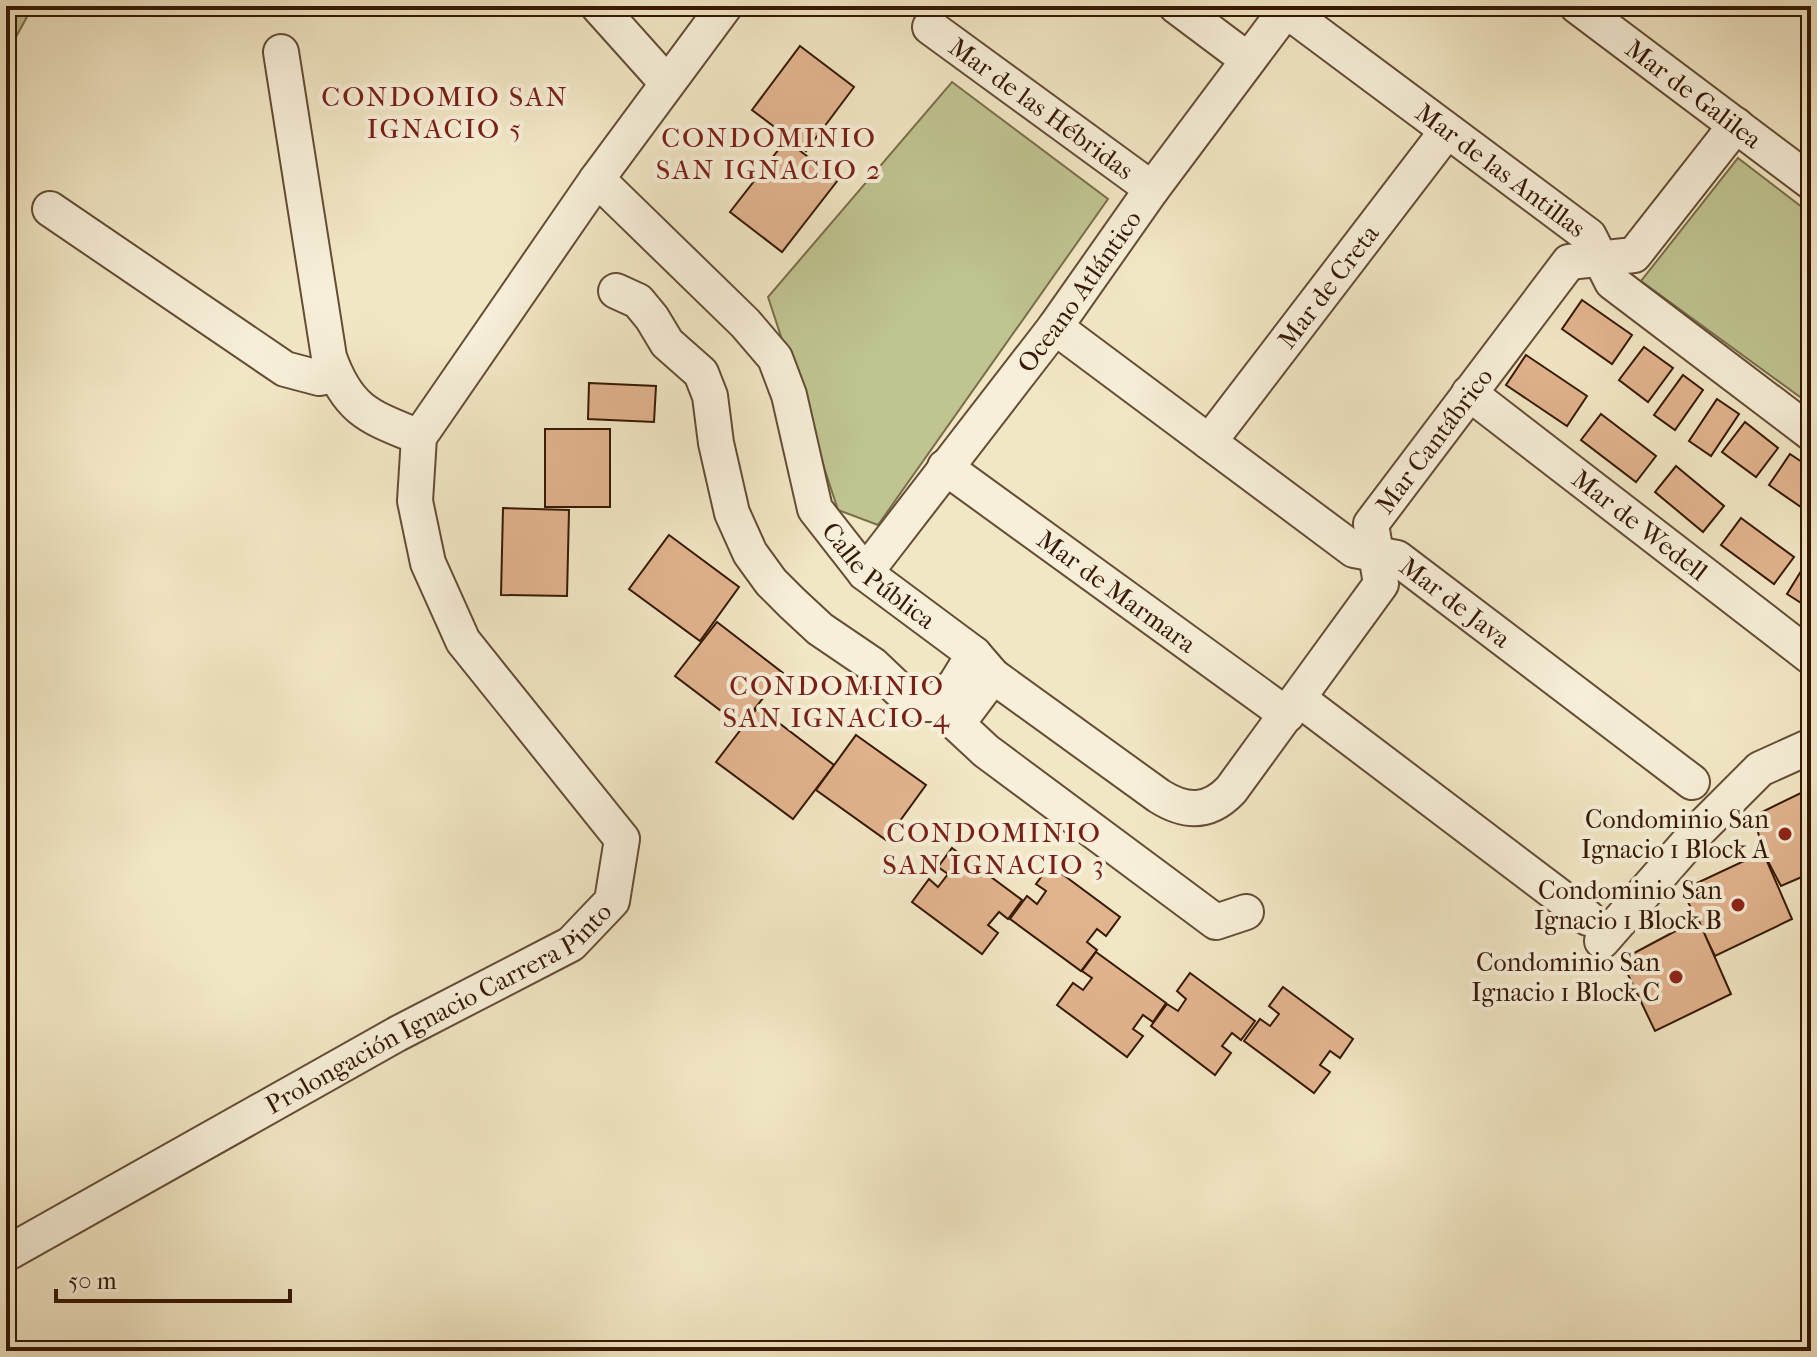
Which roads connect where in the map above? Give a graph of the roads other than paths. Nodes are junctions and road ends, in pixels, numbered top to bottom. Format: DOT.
graph roads {
  1 [pos="598,6"];
  2 [pos="725,6"];
  3 [pos="1176,6"];
  4 [pos="1577,6"];
  5 [pos="1288,8"];
  6 [pos="930,27"];
  7 [pos="281,52"];
  8 [pos="1248,60"];
  9 [pos="667,83"];
  10 [pos="1736,125"];
  11 [pos="1447,131"];
  12 [pos="597,179"];
  13 [pos="1811,182"];
  14 [pos="1152,189"];
  15 [pos="50,209"];
  16 [pos="1600,258"];
  17 [pos="616,291"];
  18 [pos="1055,327"];
  19 [pos="336,375"];
  20 [pos="1469,393"];
  21 [pos="1811,433"];
  22 [pos="419,437"];
  23 [pos="1209,442"];
  24 [pos="945,467"];
  25 [pos="1376,554"];
  26 [pos="865,573"];
  27 [pos="1811,657"];
  28 [pos="983,665"];
  29 [pos="1293,707"];
  30 [pos="1811,746"];
  31 [pos="1692,782"];
  32 [pos="1204,808"];
  33 [pos="1246,912"];
  34 [pos="6,1254"];
  1 -- 9 [label="street"];
  2 -- 9 [label="street"];
  3 -- 8 [label="street"];
  4 -- 10 [label="street, Mar de Galilea"];
  5 -- 8 [label="street, Oceano Atlántico"];
  5 -- 11 [label="street, Mar de las Antillas"];
  6 -- 14 [label="street, Mar de las Hébridas"];
  7 -- 19 [label="street"];
  8 -- 14 [label="street, Oceano Atlántico"];
  9 -- 12 [label="street"];
  10 -- 13 [label="street, Mar de Galilea"];
  10 -- 16 [label="street, Mar Cantábrico"];
  11 -- 16 [label="street, Mar de las Antillas"];
  11 -- 23 [label="street, Mar de Creta"];
  12 -- 22 [label="street"];
  12 -- 26 [label="street, Calle Pública"];
  14 -- 18 [label="street, Oceano Atlántico"];
  15 -- 19 [label="street"];
  16 -- 20 [label="street, Mar Cantábrico"];
  16 -- 21 [label="street, Mar de las Antillas"];
  17 -- 28 [label="street"];
  18 -- 23 [label="street, Mar de Java"];
  18 -- 24 [label="street, Oceano Atlántico"];
  19 -- 22 [label="street"];
  20 -- 25 [label="street, Mar Cantábrico"];
  20 -- 27 [label="street, Mar de Wedell"];
  22 -- 34 [label="street, Prolongación Ignacio Carrera Pinto"];
  23 -- 25 [label="street, Mar de Java"];
  24 -- 26 [label="street, Oceano Atlántico"];
  24 -- 29 [label="street, Mar de Marmara"];
  25 -- 29 [label="street, Mar Cantábrico"];
  25 -- 31 [label="street, Mar de Java"];
  26 -- 28 [label="street, Calle Pública"];
  28 -- 32 [label="street, Calle Pública"];
  28 -- 33 [label="street"];
  29 -- 30 [label="street, Mar de Marmara"];
  29 -- 32 [label="street, Mar Cantábrico"];
}
